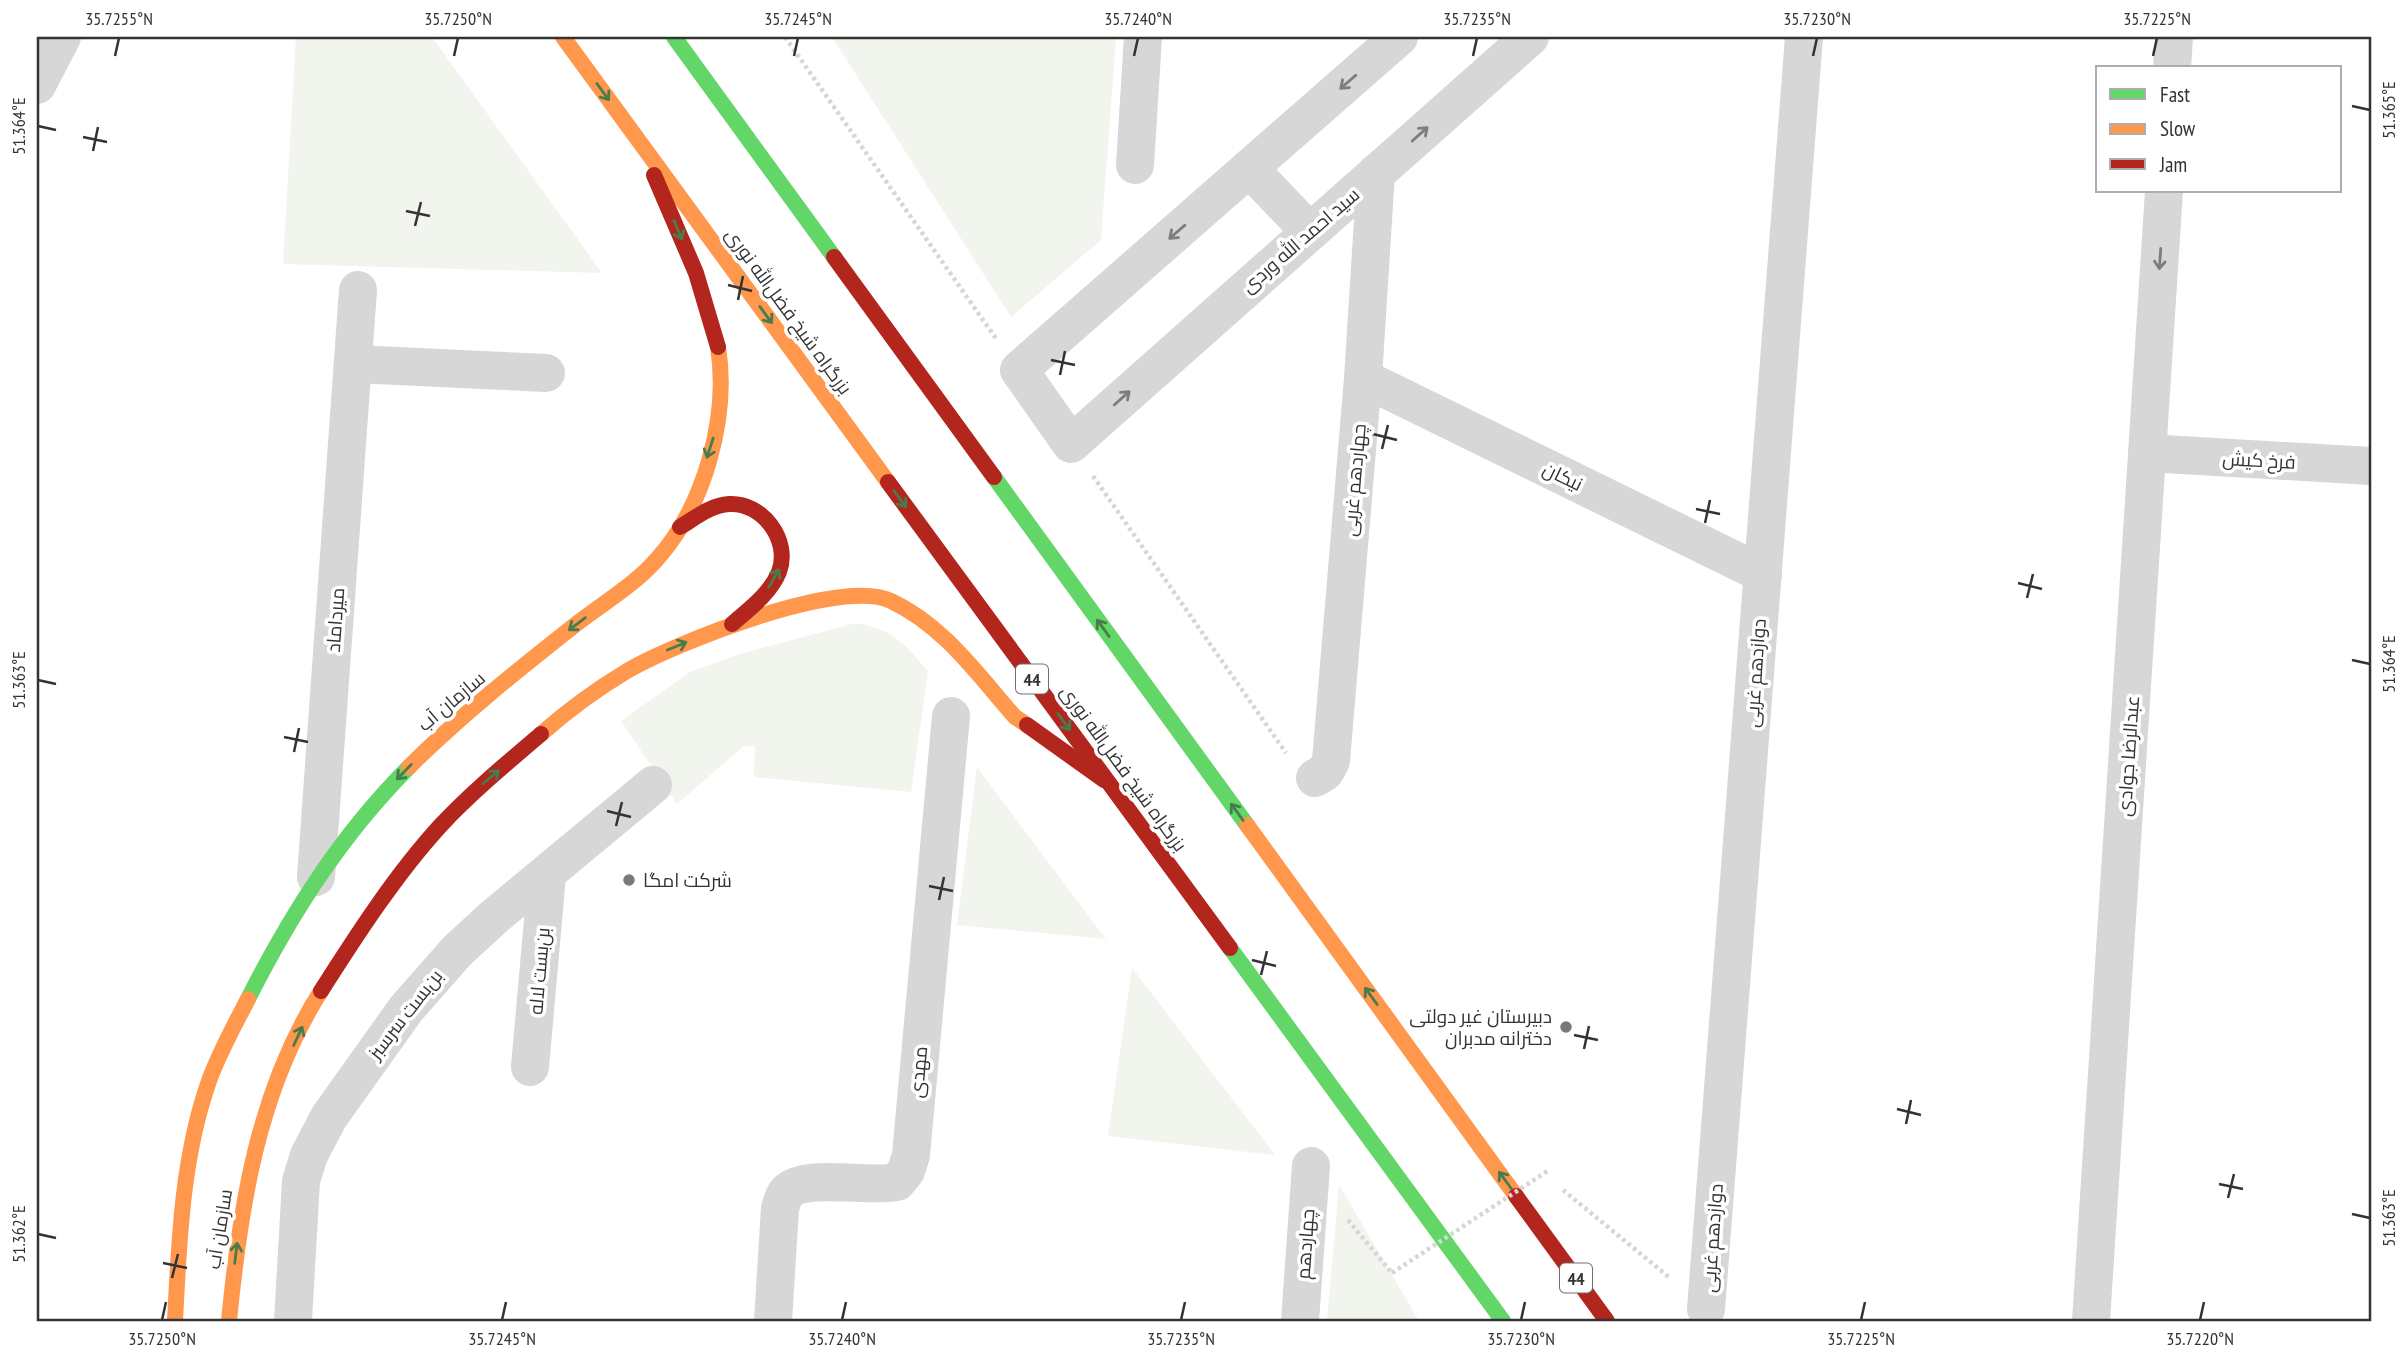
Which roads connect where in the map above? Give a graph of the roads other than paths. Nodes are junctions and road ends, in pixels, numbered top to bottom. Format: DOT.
graph roads {
  1 [pos="62,37"];
  2 [pos="563,37"];
  3 [pos="674,37"];
  4 [pos="1143,37"];
  5 [pos="1399,37"];
  6 [pos="1530,37"];
  7 [pos="1804,37"];
  8 [pos="2174,37"];
  9 [pos="2172,66"];
  10 [pos="37,85"];
  11 [pos="641,145"];
  12 [pos="1135,165"];
  13 [pos="1249,168"];
  14 [pos="1376,173"];
  15 [pos="2164,192"];
  16 [pos="1310,232"];
  17 [pos="358,290"];
  18 [pos="354,363"];
  19 [pos="546,373"];
  20 [pos="1363,378"];
  21 [pos="2147,453"];
  22 [pos="2371,466"];
  23 [pos="680,527"];
  24 [pos="1763,573"];
  25 [pos="728,628"];
  26 [pos="951,716"];
  27 [pos="1315,778"];
  28 [pos="1108,782"];
  29 [pos="653,786"];
  30 [pos="547,874"];
  31 [pos="316,877"];
  32 [pos="530,1067"];
  33 [pos="1311,1166"];
  34 [pos="1545,1235"];
  35 [pos="1615,1302"];
  36 [pos="1706,1309"];
  37 [pos="175,1321"];
  38 [pos="229,1321"];
  39 [pos="293,1321"];
  40 [pos="773,1321"];
  41 [pos="1300,1321"];
  42 [pos="1503,1321"];
  43 [pos="1607,1321"];
  44 [pos="2091,1321"];
  1 -- 10 [label="street"];
  2 -- 11 [label="main road, بزرگراه شیخ فضل‌الله نوری / 44, one-way"];
  34 -- 3 [label="main road, 44, one-way"];
  4 -- 12 [label="street"];
  5 -- 13 [label="street, one-way"];
  14 -- 6 [label="street, سید احمد الله وردی, one-way"];
  7 -- 24 [label="street, دوازدهم غربی"];
  8 -- 9 [label="street"];
  11 -- 23 [label="main road, سازمان آب, one-way"];
  11 -- 28 [label="main road, بزرگراه شیخ فضل‌الله نوری / 44, one-way"];
  13 -- 16 [label="street"];
  13 -- 16 [label="street, سید احمد الله وردی, one-way"];
  14 -- 16 [label="street, سید احمد الله وردی"];
  14 -- 20 [label="street, چهاردهم غربی"];
  15 -- 21 [label="street, عبدالرضا جوادی, one-way"];
  17 -- 18 [label="street, میرداماد"];
  18 -- 19 [label="street"];
  18 -- 31 [label="street, میرداماد"];
  20 -- 24 [label="street, نیکان"];
  20 -- 27 [label="street, چهاردهم غربی"];
  21 -- 22 [label="street, فرخ کیش"];
  21 -- 44 [label="street, عبدالرضا جوادی"];
  25 -- 23 [label="main road, one-way"];
  23 -- 31 [label="main road, سازمان آب, one-way"];
  24 -- 36 [label="street, دوازدهم غربی"];
  25 -- 28 [label="main road, سازمان آب"];
  38 -- 25 [label="main road, سازمان آب, one-way"];
  26 -- 40 [label="street, مهدی"];
  28 -- 42 [label="main road, بزرگراه شیخ فضل‌الله نوری / 44"];
  29 -- 30 [label="street, بن‌بست سرسبز"];
  30 -- 32 [label="street, بن‌بست لاله"];
  30 -- 39 [label="street, بن‌بست سرسبز"];
  31 -- 37 [label="main road, سازمان آب"];
  33 -- 41 [label="street, چهاردهم"];
  34 -- 35 [label="main road"];
  34 -- 43 [label="main road, 44"];
}
